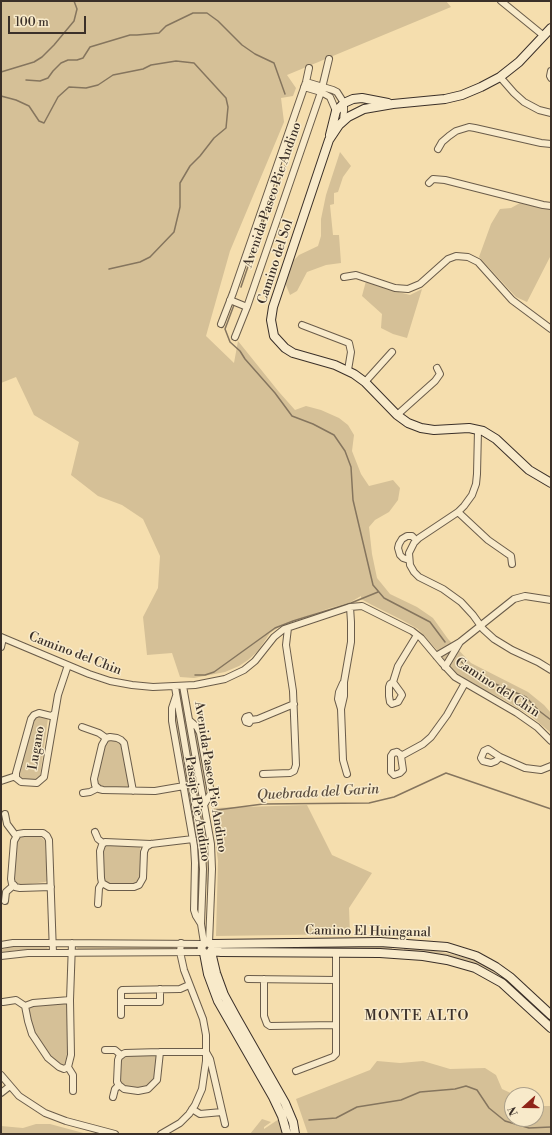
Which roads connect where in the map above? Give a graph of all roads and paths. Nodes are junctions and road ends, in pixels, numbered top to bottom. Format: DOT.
graph roads {
  1 [pos="501,1"];
  2 [pos="551,28"];
  3 [pos="544,36"];
  4 [pos="329,59"];
  5 [pos="309,68"];
  6 [pos="551,71"];
  7 [pos="500,77"];
  8 [pos="551,78"];
  9 [pos="305,84"];
  10 [pos="322,89"];
  11 [pos="344,103"];
  12 [pos="393,104"];
  13 [pos="336,111"];
  14 [pos="551,113"];
  15 [pos="342,121"];
  16 [pos="330,140"];
  17 [pos="551,144"];
  18 [pos="438,149"];
  19 [pos="429,183"];
  20 [pos="551,206"];
  21 [pos="344,277"];
  22 [pos="230,300"];
  23 [pos="248,307"];
  24 [pos="221,324"];
  25 [pos="302,325"];
  26 [pos="551,329"];
  27 [pos="235,337"];
  28 [pos="392,352"];
  29 [pos="437,368"];
  30 [pos="348,370"];
  31 [pos="365,382"];
  32 [pos="397,415"];
  33 [pos="478,430"];
  34 [pos="551,482"];
  35 [pos="458,512"];
  36 [pos="416,540"];
  37 [pos="409,560"];
  38 [pos="512,564"];
  39 [pos="551,600"];
  40 [pos="350,607"];
  41 [pos="480,625"];
  42 [pos="288,628"];
  43 [pos="278,633"];
  44 [pos="417,635"];
  45 [pos="2,637"];
  46 [pos="460,642"];
  47 [pos="286,645"];
  48 [pos="1,647"];
  49 [pos="436,656"];
  50 [pos="68,665"];
  51 [pos="445,667"];
  52 [pos="551,670"];
  53 [pos="393,682"];
  54 [pos="465,683"];
  55 [pos="183,686"];
  56 [pos="175,687"];
  57 [pos="176,696"];
  58 [pos="294,704"];
  59 [pos="54,714"];
  60 [pos="189,720"];
  61 [pos="251,720"];
  62 [pos="82,727"];
  63 [pos="106,738"];
  64 [pos="551,741"];
  65 [pos="402,756"];
  66 [pos="500,757"];
  67 [pos="551,766"];
  68 [pos="263,774"];
  69 [pos="347,774"];
  70 [pos="16,776"];
  71 [pos="1,781"];
  72 [pos="184,786"];
  73 [pos="98,788"];
  74 [pos="133,791"];
  75 [pos="83,793"];
  76 [pos="204,805"];
  77 [pos="5,814"];
  78 [pos="95,832"];
  79 [pos="16,836"];
  80 [pos="193,839"];
  81 [pos="103,843"];
  82 [pos="136,843"];
  83 [pos="151,844"];
  84 [pos="144,852"];
  85 [pos="102,883"];
  86 [pos="14,885"];
  87 [pos="51,887"];
  88 [pos="5,901"];
  89 [pos="98,904"];
  90 [pos="201,924"];
  91 [pos="398,942"];
  92 [pos="53,943"];
  93 [pos="72,943"];
  94 [pos="181,944"];
  95 [pos="1,945"];
  96 [pos="207,948"];
  97 [pos="180,952"];
  98 [pos="336,952"];
  99 [pos="53,953"];
  100 [pos="72,953"];
  101 [pos="398,954"];
  102 [pos="1,956"];
  103 [pos="264,979"];
  104 [pos="248,980"];
  105 [pos="336,980"];
  106 [pos="189,985"];
  107 [pos="160,989"];
  108 [pos="523,989"];
  109 [pos="517,997"];
  110 [pos="70,1000"];
  111 [pos="3,1002"];
  112 [pos="121,1002"];
  113 [pos="25,1006"];
  114 [pos="121,1015"];
  115 [pos="551,1015"];
  116 [pos="336,1025"];
  117 [pos="551,1028"];
  118 [pos="105,1050"];
  119 [pos="160,1052"];
  120 [pos="206,1052"];
  121 [pos="121,1055"];
  122 [pos="68,1067"];
  123 [pos="296,1071"];
  124 [pos="1,1075"];
  125 [pos="119,1085"];
  126 [pos="10,1086"];
  127 [pos="73,1091"];
  128 [pos="1,1093"];
  129 [pos="113,1097"];
  130 [pos="192,1109"];
  131 [pos="222,1112"];
  132 [pos="225,1124"];
  133 [pos="115,1134"];
  134 [pos="161,1134"];
  135 [pos="287,1134"];
  136 [pos="295,1134"];
  1 -- 3 [label="street"];
  2 -- 3 [label="street, Camino del Sol"];
  3 -- 7 [label="street, Camino del Sol"];
  4 -- 10 [label="street, Avenida Paseo Pie Andino"];
  5 -- 9 [label="street, Avenida Paseo Pie Andino"];
  6 -- 8 [label="street"];
  7 -- 12 [label="street, Camino del Sol"];
  7 -- 14 [label="street"];
  9 -- 10 [label="street"];
  9 -- 22 [label="street, Avenida Paseo Pie Andino"];
  10 -- 11 [label="street"];
  10 -- 13 [label="street"];
  10 -- 23 [label="street, Avenida Paseo Pie Andino"];
  11 -- 12 [label="street, Camino del Sol"];
  11 -- 13 [label="street, Camino del Sol"];
  11 -- 15 [label="street"];
  12 -- 15 [label="street, Camino del Sol"];
  13 -- 16 [label="street, Camino del Sol"];
  15 -- 16 [label="street, Camino del Sol"];
  16 -- 30 [label="street, Camino del Sol"];
  17 -- 18 [label="street"];
  19 -- 20 [label="street"];
  21 -- 26 [label="street"];
  22 -- 23 [label="street"];
  22 -- 24 [label="street, Avenida Paseo Pie Andino"];
  23 -- 27 [label="street, Avenida Paseo Pie Andino"];
  25 -- 30 [label="street"];
  28 -- 31 [label="street"];
  29 -- 32 [label="street"];
  30 -- 31 [label="street, Camino del Sol"];
  31 -- 32 [label="street, Camino del Sol"];
  32 -- 33 [label="street, Camino del Sol"];
  33 -- 34 [label="street, Camino del Sol"];
  33 -- 35 [label="street"];
  35 -- 36 [label="street"];
  35 -- 38 [label="street"];
  36 -- 37 [label="street"];
  36 -- 37 [label="street"];
  37 -- 41 [label="street"];
  39 -- 41 [label="street"];
  40 -- 42 [label="street, Camino del Chin"];
  40 -- 44 [label="street, Camino del Chin"];
  40 -- 69 [label="street"];
  41 -- 46 [label="street"];
  41 -- 52 [label="street"];
  42 -- 43 [label="street, Camino del Chin"];
  42 -- 47 [label="street"];
  43 -- 47 [label="street"];
  43 -- 55 [label="street, Camino del Chin"];
  44 -- 49 [label="street, Camino del Chin"];
  44 -- 53 [label="street"];
  45 -- 48 [label="street"];
  45 -- 50 [label="street, Camino del Chin"];
  46 -- 49 [label="street"];
  46 -- 51 [label="street"];
  47 -- 58 [label="street"];
  49 -- 51 [label="street, Camino del Chin"];
  50 -- 56 [label="street, Camino del Chin"];
  50 -- 59 [label="street, Lugano"];
  51 -- 54 [label="street, Camino del Chin"];
  54 -- 64 [label="street, Camino del Chin"];
  54 -- 65 [label="street"];
  55 -- 56 [label="street, Camino del Chin"];
  55 -- 60 [label="street, Avenida Paseo Pie Andino"];
  56 -- 57 [label="street, Avenida Paseo Pie Andino"];
  57 -- 72 [label="street, Pasaje Pie Andino"];
  57 -- 90 [label="street, Avenida Paseo Pie Andino"];
  58 -- 61 [label="street"];
  58 -- 68 [label="street"];
  59 -- 70 [label="street, Lugano"];
  59 -- 70 [label="street, Lugano"];
  60 -- 76 [label="street, Pasaje Pie Andino"];
  62 -- 63 [label="street"];
  63 -- 73 [label="street"];
  63 -- 74 [label="street"];
  66 -- 67 [label="street"];
  70 -- 71 [label="street, Lugano"];
  72 -- 74 [label="street"];
  72 -- 80 [label="street, Pasaje Pie Andino"];
  73 -- 74 [label="street"];
  73 -- 75 [label="street"];
  76 -- 96 [label="street, Avenida Paseo Pie Andino"];
  77 -- 79 [label="street"];
  78 -- 81 [label="street"];
  79 -- 86 [label="street"];
  79 -- 87 [label="street"];
  80 -- 83 [label="street"];
  80 -- 90 [label="street, Pasaje Pie Andino"];
  81 -- 82 [label="street"];
  81 -- 85 [label="street"];
  82 -- 83 [label="street"];
  82 -- 84 [label="street"];
  83 -- 84 [label="street"];
  84 -- 85 [label="street"];
  85 -- 89 [label="street"];
  86 -- 87 [label="street"];
  86 -- 88 [label="street"];
  87 -- 92 [label="street"];
  90 -- 96 [label="street, Avenida Paseo Pie Andino"];
  91 -- 96 [label="street, Camino El Huinganal"];
  91 -- 101 [label="street"];
  91 -- 108 [label="street, Camino El Huinganal"];
  92 -- 93 [label="street, Camino El Huinganal"];
  92 -- 95 [label="street, Camino El Huinganal"];
  92 -- 99 [label="street"];
  93 -- 94 [label="street, Camino El Huinganal"];
  93 -- 100 [label="street"];
  94 -- 96 [label="street, Camino El Huinganal"];
  94 -- 97 [label="street"];
  96 -- 97 [label="street, Camino El Huinganal"];
  96 -- 98 [label="street, Camino El Huinganal"];
  96 -- 135 [label="street, Avenida Paseo Pie Andino"];
  96 -- 136 [label="street, Avenida Paseo Pie Andino"];
  97 -- 100 [label="street, Camino El Huinganal"];
  97 -- 106 [label="street"];
  98 -- 101 [label="street, Camino El Huinganal"];
  98 -- 105 [label="street"];
  99 -- 100 [label="street, Camino El Huinganal"];
  99 -- 102 [label="street, Camino El Huinganal"];
  100 -- 110 [label="street"];
  101 -- 109 [label="street, Camino El Huinganal"];
  103 -- 104 [label="street"];
  103 -- 105 [label="street"];
  103 -- 116 [label="street"];
  105 -- 116 [label="street"];
  106 -- 107 [label="street"];
  106 -- 120 [label="street"];
  107 -- 112 [label="street"];
  107 -- 112 [label="street"];
  108 -- 109 [label="street"];
  108 -- 115 [label="street, Camino El Huinganal"];
  109 -- 117 [label="street, Camino El Huinganal"];
  110 -- 113 [label="street"];
  110 -- 122 [label="street"];
  111 -- 113 [label="street"];
  112 -- 114 [label="street"];
  113 -- 122 [label="street"];
  116 -- 123 [label="street"];
  118 -- 121 [label="street"];
  119 -- 120 [label="street"];
  119 -- 121 [label="street"];
  119 -- 125 [label="street"];
  120 -- 130 [label="street"];
  120 -- 131 [label="street"];
  121 -- 125 [label="street"];
  122 -- 127 [label="street"];
  124 -- 126 [label="street"];
  125 -- 129 [label="street"];
  126 -- 128 [label="street"];
  126 -- 133 [label="street"];
  130 -- 131 [label="street"];
  130 -- 134 [label="street"];
  131 -- 132 [label="street"];
}
